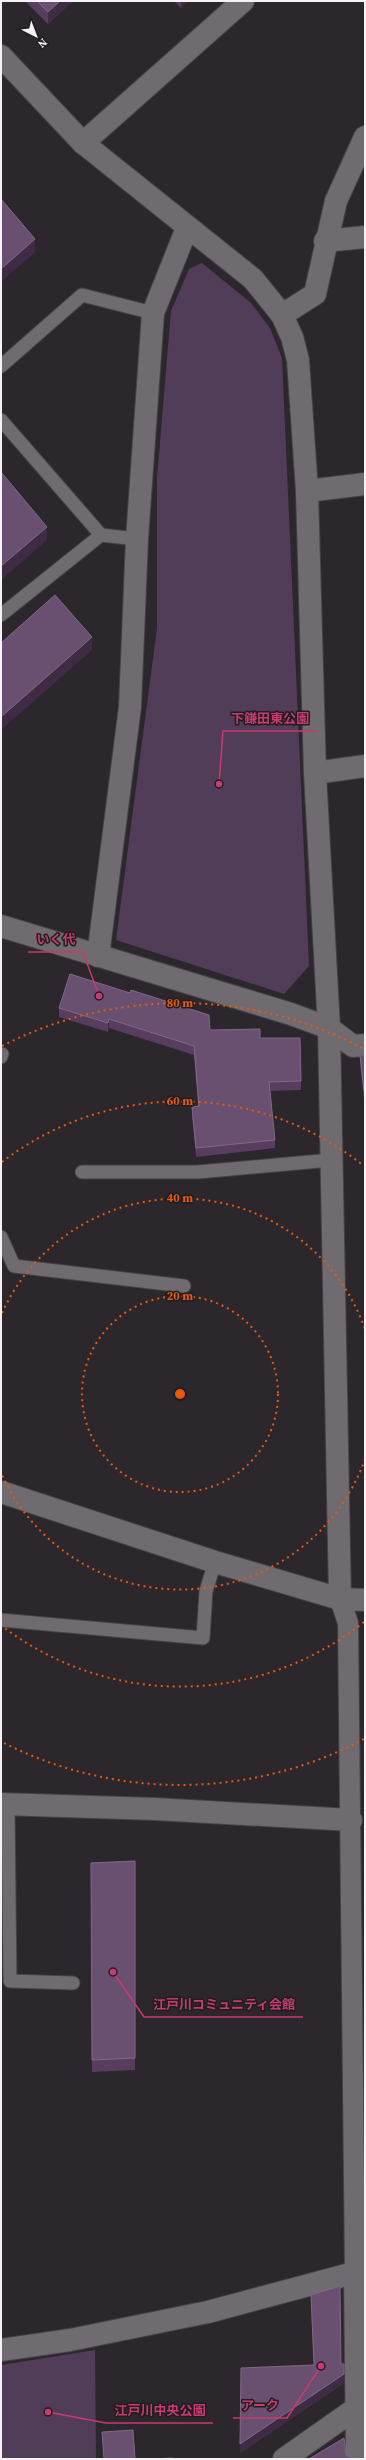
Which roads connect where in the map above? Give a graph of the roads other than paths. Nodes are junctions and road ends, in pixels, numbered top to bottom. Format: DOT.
graph roads {
  1 [pos="243,1"];
  2 [pos="1,56"];
  3 [pos="365,137"];
  4 [pos="83,143"];
  5 [pos="187,228"];
  6 [pos="365,237"];
  7 [pos="326,241"];
  8 [pos="153,313"];
  9 [pos="282,315"];
  10 [pos="1,366"];
  11 [pos="1,420"];
  12 [pos="365,484"];
  13 [pos="308,491"];
  14 [pos="101,535"];
  15 [pos="137,539"];
  16 [pos="1,615"];
  17 [pos="365,766"];
  18 [pos="315,773"];
  19 [pos="1,926"];
  20 [pos="98,956"];
  21 [pos="329,1028"];
  22 [pos="365,1045"];
  23 [pos="331,1160"];
  24 [pos="82,1172"];
  25 [pos="1,1237"];
  26 [pos="184,1286"];
  27 [pos="1,1492"];
  28 [pos="215,1562"];
  29 [pos="340,1599"];
  30 [pos="365,1600"];
  31 [pos="1,1620"];
  32 [pos="5,1804"];
  33 [pos="351,1820"];
  34 [pos="5,1981"];
  35 [pos="73,1983"];
  36 [pos="358,2090"];
  37 [pos="360,2272"];
  38 [pos="1,2350"];
  39 [pos="361,2404"];
  40 [pos="284,2459"];
  41 [pos="357,2459"];
  1 -- 4 [label="street"];
  2 -- 4 [label="street"];
  3 -- 7 [label="street"];
  4 -- 5 [label="street"];
  5 -- 8 [label="street"];
  5 -- 9 [label="street"];
  6 -- 7 [label="street"];
  7 -- 9 [label="street"];
  8 -- 10 [label="lane"];
  8 -- 15 [label="street"];
  9 -- 13 [label="street"];
  11 -- 14 [label="lane"];
  12 -- 13 [label="street"];
  13 -- 18 [label="street"];
  14 -- 15 [label="lane"];
  14 -- 16 [label="lane"];
  15 -- 20 [label="street"];
  17 -- 18 [label="street"];
  18 -- 21 [label="street"];
  19 -- 20 [label="street"];
  20 -- 21 [label="street"];
  21 -- 22 [label="street"];
  21 -- 23 [label="street"];
  23 -- 24 [label="lane"];
  23 -- 29 [label="street"];
  25 -- 26 [label="lane"];
  27 -- 28 [label="street"];
  28 -- 29 [label="street"];
  28 -- 31 [label="lane"];
  29 -- 30 [label="street"];
  29 -- 33 [label="street"];
  32 -- 33 [label="street"];
  32 -- 34 [label="lane"];
  33 -- 36 [label="street"];
  34 -- 35 [label="lane"];
  36 -- 37 [label="street"];
  37 -- 38 [label="street"];
  37 -- 39 [label="street"];
  39 -- 40 [label="street"];
  39 -- 41 [label="street"];
}
